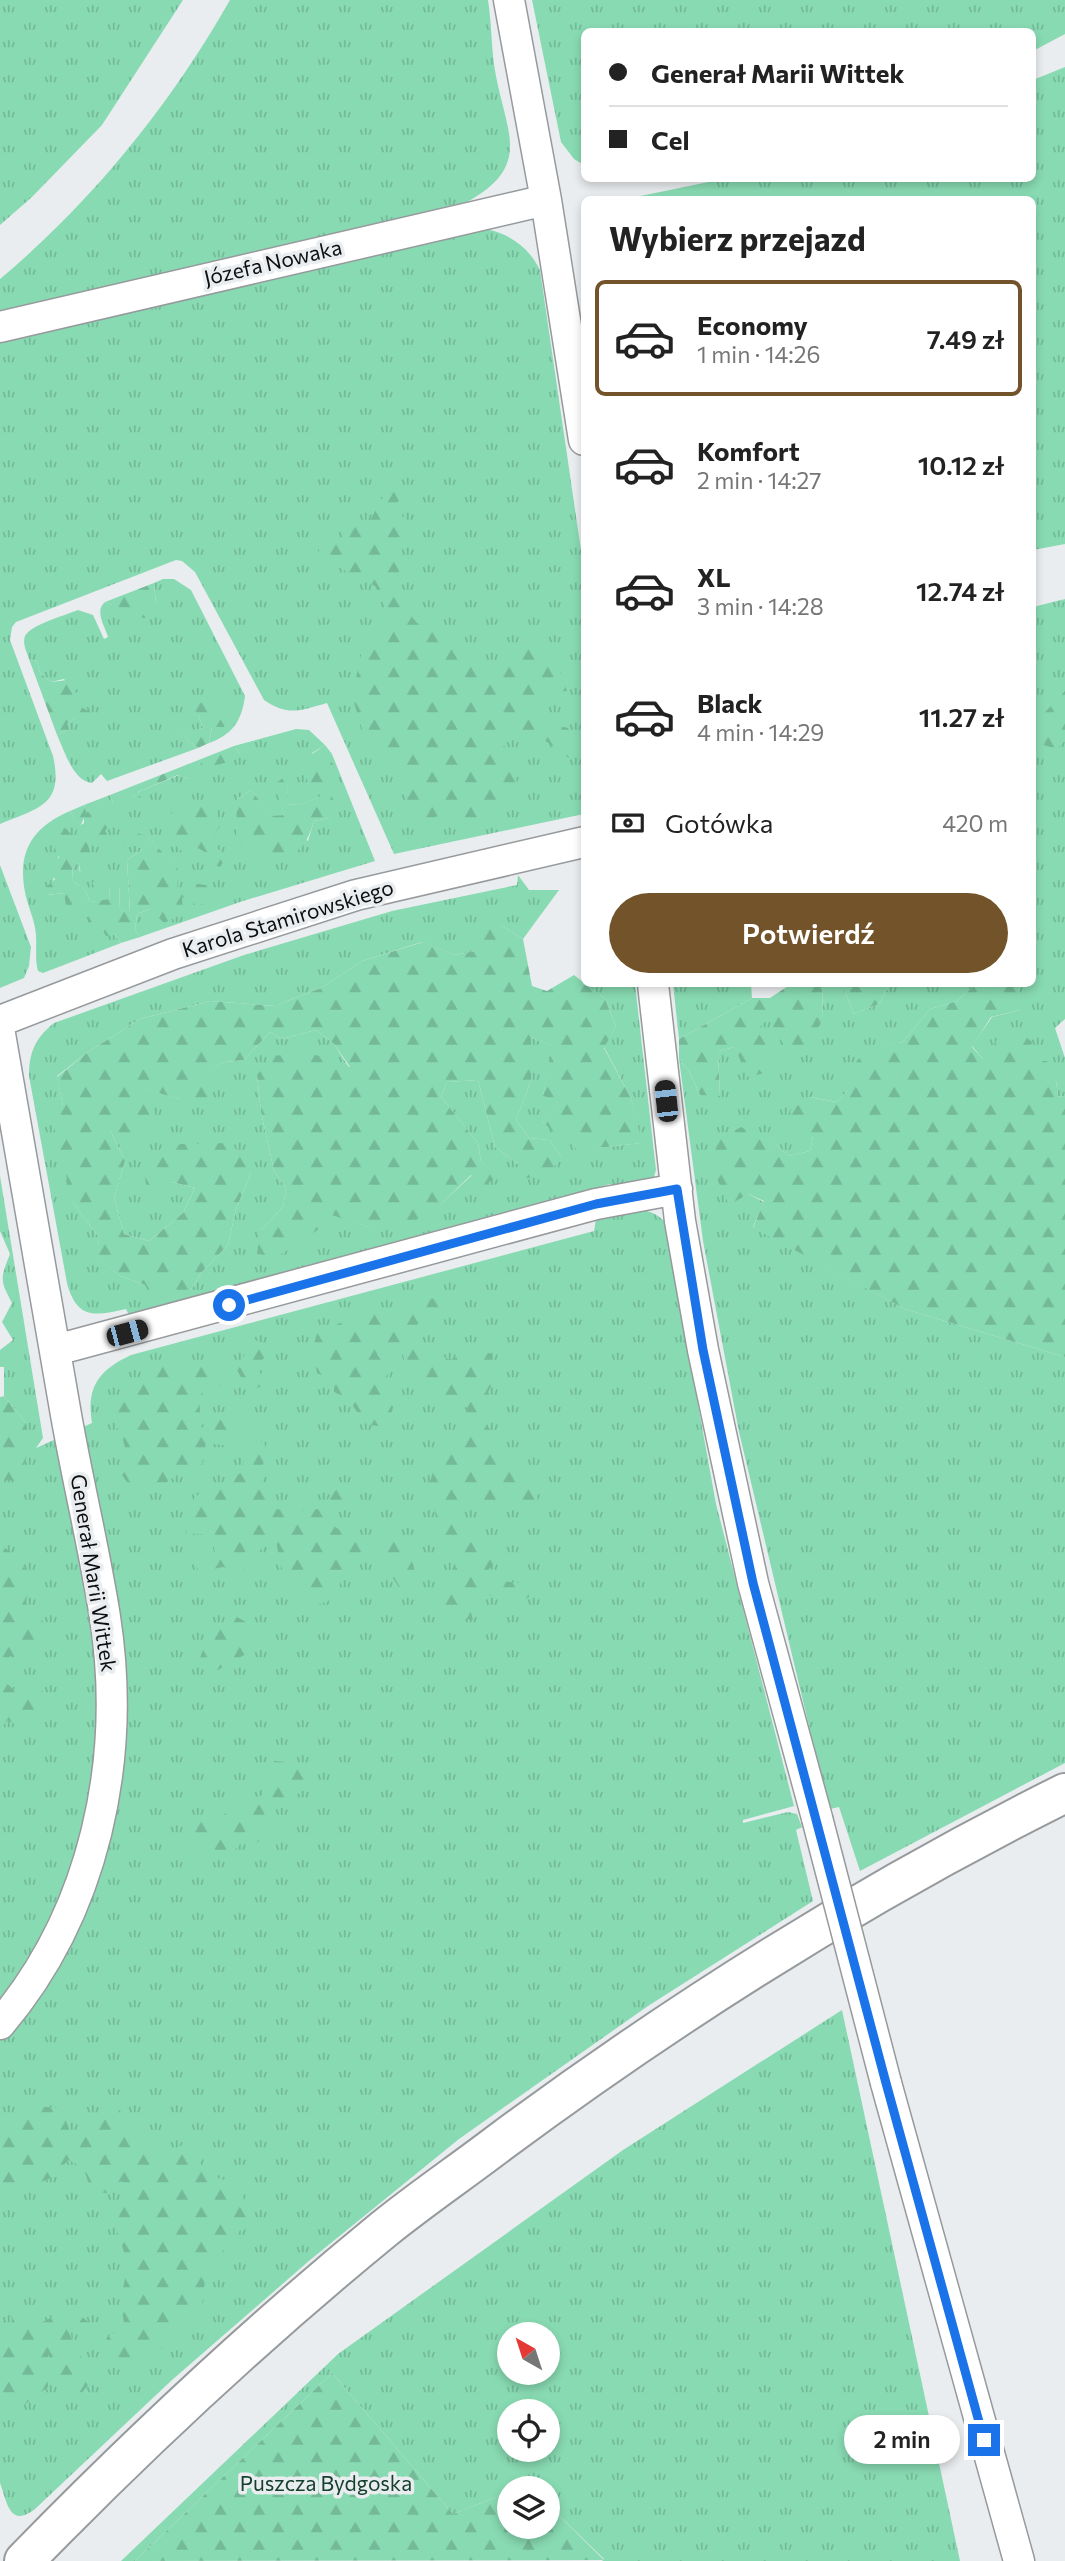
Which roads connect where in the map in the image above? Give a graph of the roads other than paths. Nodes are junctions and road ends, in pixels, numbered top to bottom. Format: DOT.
graph roads {
  1 [pos="509,0"];
  2 [pos="546,200"];
  3 [pos="0,327"];
  4 [pos="581,421"];
  5 [pos="581,843"];
  6 [pos="653,987"];
  7 [pos="0,1021"];
  8 [pos="0,1034"];
  9 [pos="677,1189"];
  10 [pos="55,1350"];
  11 [pos="1065,1793"];
  12 [pos="0,2024"];
  13 [pos="24,2561"];
  14 [pos="1019,2561"];
  1 -- 2 [label="street"];
  2 -- 3 [label="street, Józefa Nowaka"];
  2 -- 4 [label="street"];
  5 -- 7 [label="street, Karola Stamirowskiego"];
  6 -- 9 [label="street"];
  8 -- 10 [label="street, Generał Marii Wittek"];
  9 -- 10 [label="street"];
  9 -- 14 [label="street, bridge"];
  10 -- 12 [label="street, Generał Marii Wittek"];
  11 -- 13 [label="highway"];
}
